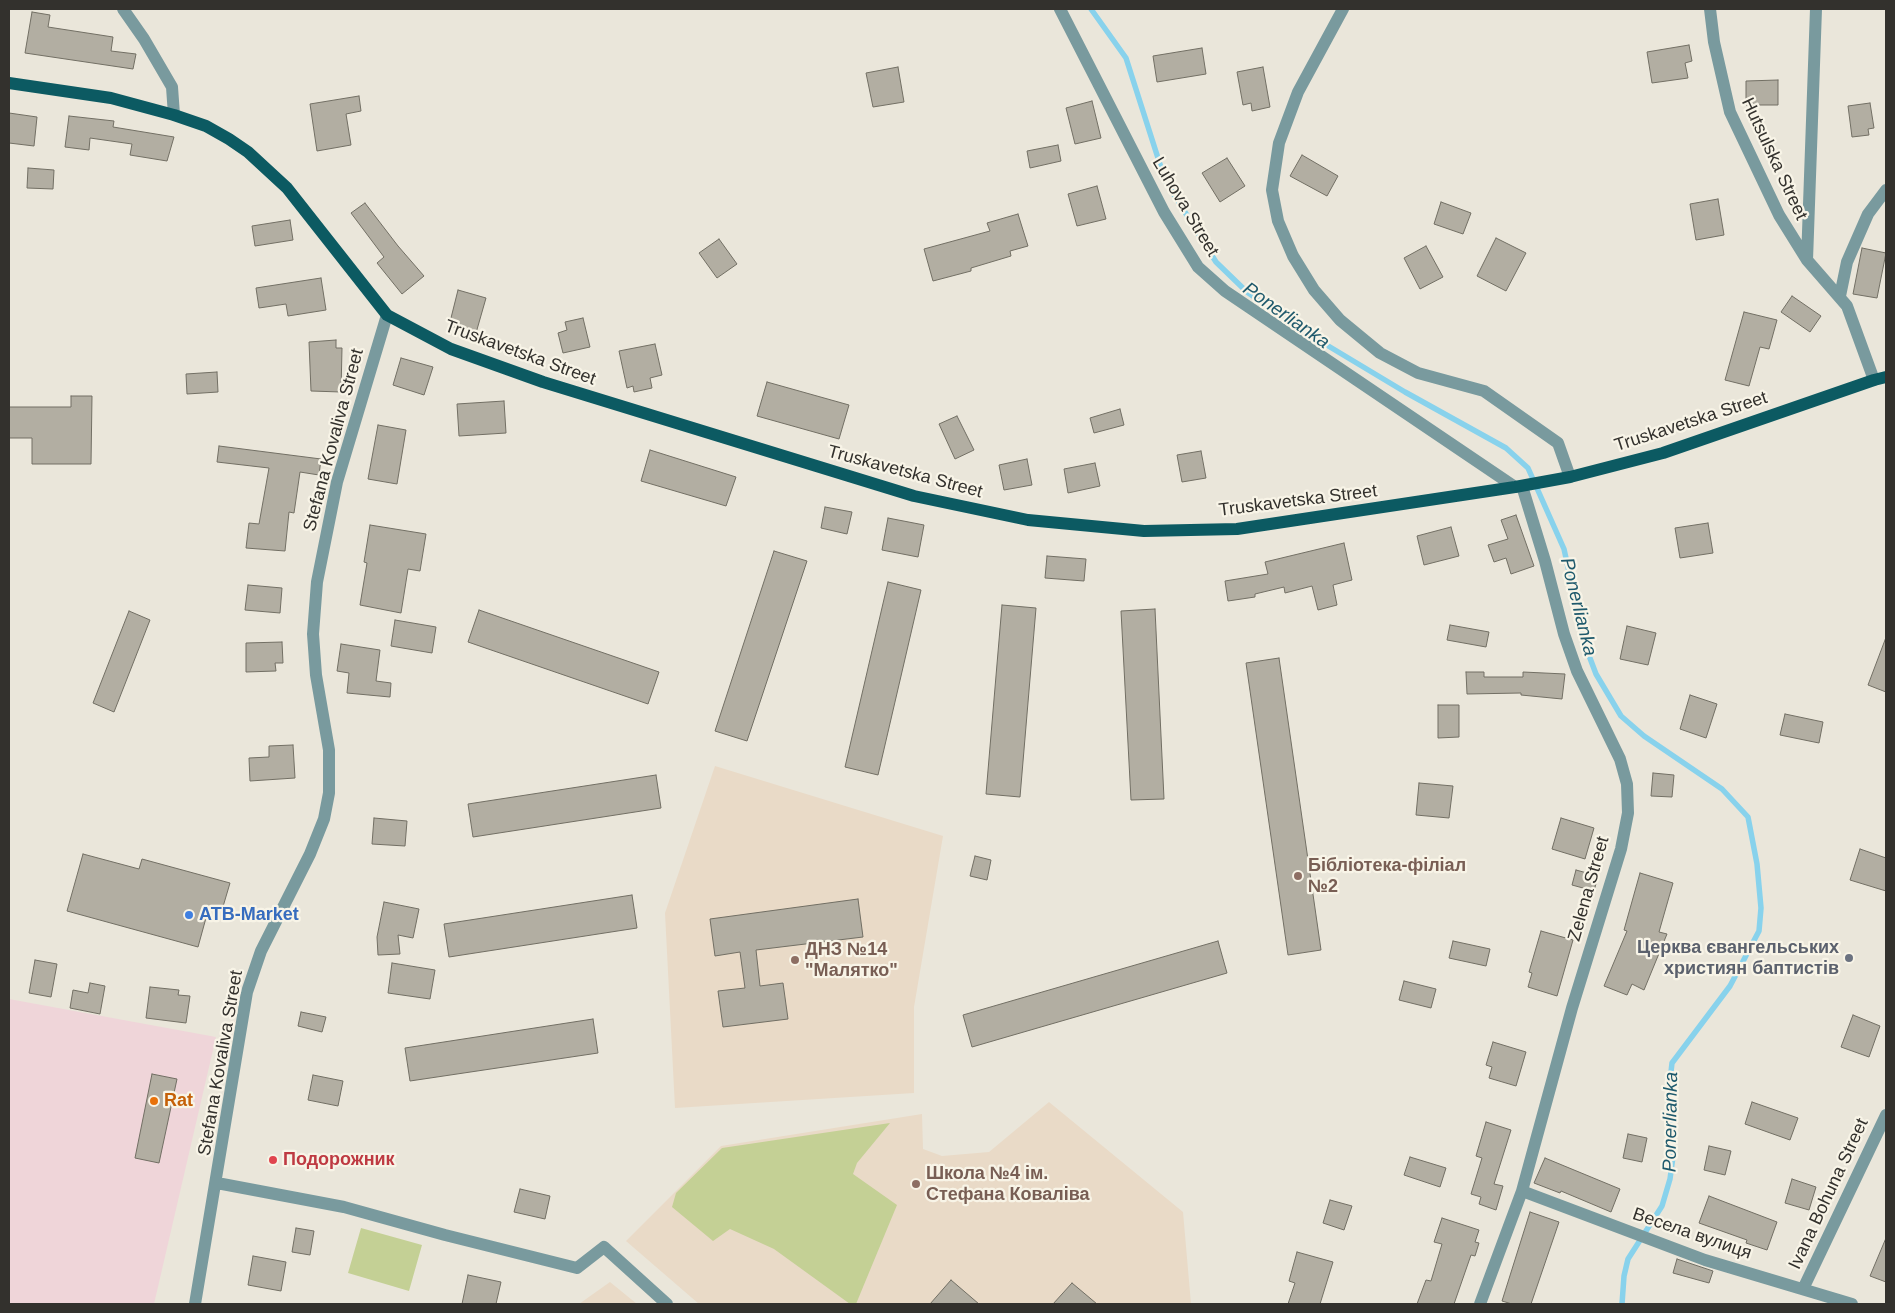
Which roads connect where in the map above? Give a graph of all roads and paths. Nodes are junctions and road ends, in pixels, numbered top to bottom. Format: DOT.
graph roads {
  1 [pos="123,9"];
  2 [pos="1060,9"];
  3 [pos="1342,9"];
  4 [pos="1710,9"];
  5 [pos="1816,9"];
  6 [pos="9,83"];
  7 [pos="174,115"];
  8 [pos="1886,190"];
  9 [pos="1807,260"];
  10 [pos="1840,296"];
  11 [pos="387,315"];
  12 [pos="1880,378"];
  13 [pos="1570,477"];
  14 [pos="1522,486"];
  15 [pos="1886,1115"];
  16 [pos="217,1183"];
  17 [pos="1522,1191"];
  18 [pos="1803,1289"];
  19 [pos="195,1304"];
  20 [pos="667,1304"];
  21 [pos="1480,1304"];
  22 [pos="1852,1304"];
  1 -- 7 [label="street"];
  2 -- 14 [label="street, Luhova Street"];
  3 -- 13 [label="street"];
  4 -- 9 [label="street, Hutsulska Street"];
  5 -- 9 [label="street, Hutsulska Street"];
  6 -- 7 [label="main road, Truskavetska Street"];
  7 -- 11 [label="main road, Truskavetska Street"];
  8 -- 10 [label="street"];
  9 -- 10 [label="street, Hutsulska Street"];
  10 -- 12 [label="street, Hutsulska Street"];
  11 -- 14 [label="main road, Truskavetska Street"];
  11 -- 16 [label="street, Stefana Kovaliva Street"];
  12 -- 13 [label="main road, Truskavetska Street"];
  13 -- 14 [label="main road, Truskavetska Street"];
  14 -- 17 [label="street, Zelena Street"];
  15 -- 18 [label="street, Ivana Bohuna Street"];
  16 -- 19 [label="street, Stefana Kovaliva Street"];
  16 -- 20 [label="street, Stefana Kovaliva Street"];
  17 -- 18 [label="street, Весела вулиця"];
  17 -- 21 [label="street, Zelena Street"];
  18 -- 22 [label="street, Весела вулиця"];
}
